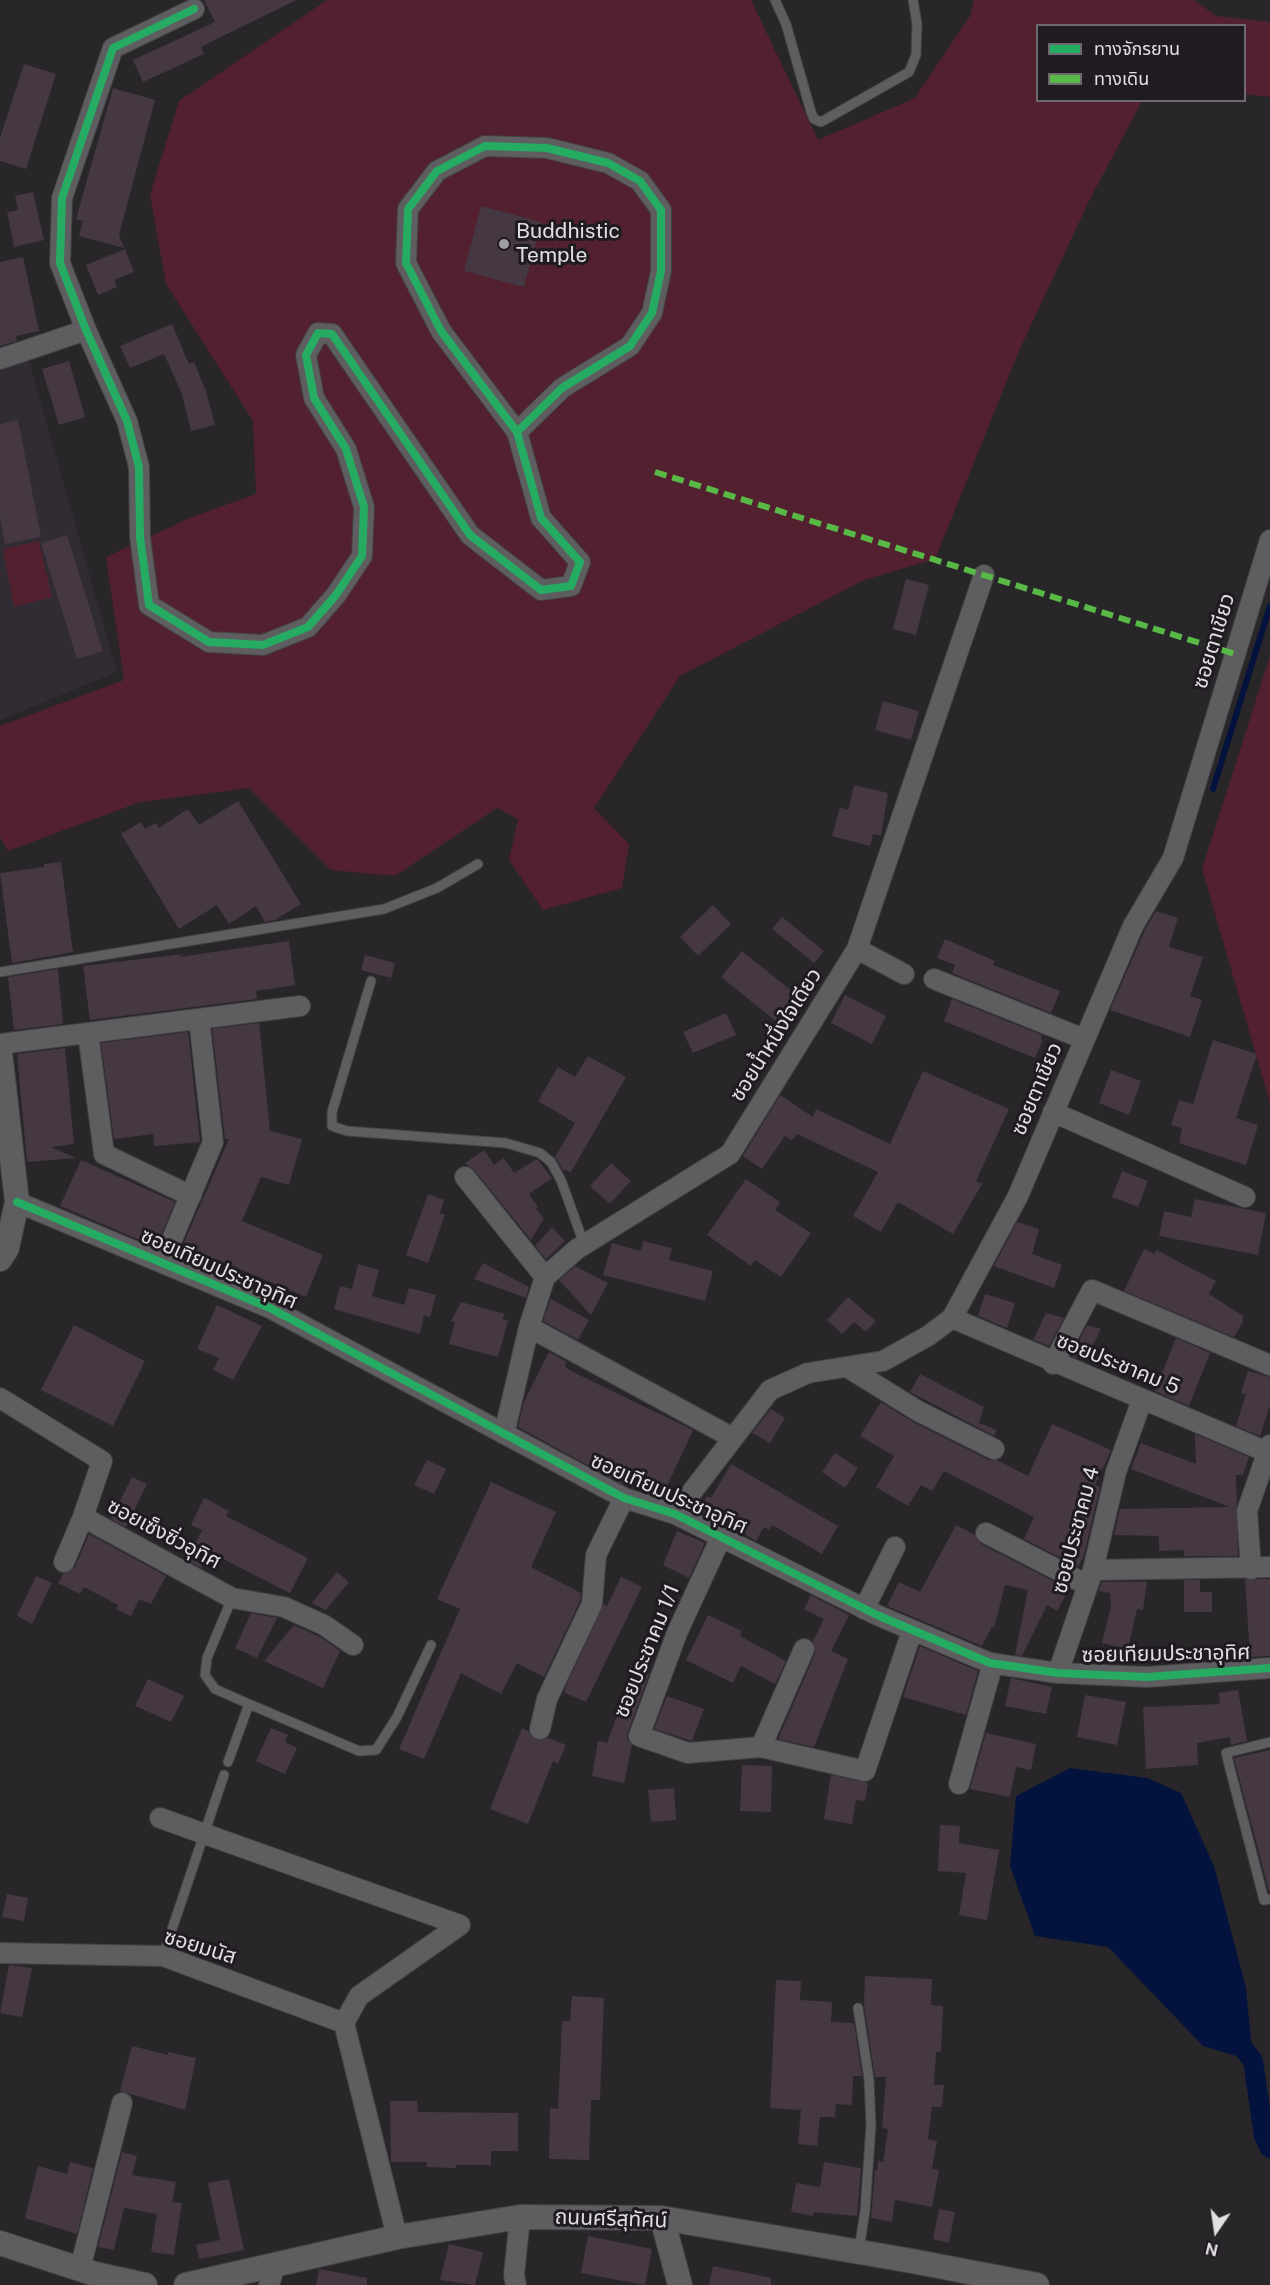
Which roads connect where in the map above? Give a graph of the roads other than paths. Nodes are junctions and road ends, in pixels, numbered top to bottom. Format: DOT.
graph roads {
  1 [pos="775,0"];
  2 [pos="913,0"];
  3 [pos="194,9"];
  4 [pos="86,330"];
  5 [pos="0,359"];
  6 [pos="517,432"];
  7 [pos="1270,540"];
  8 [pos="984,575"];
  9 [pos="478,864"];
  10 [pos="856,950"];
  11 [pos="0,972"];
  12 [pos="904,974"];
  13 [pos="934,979"];
  14 [pos="371,981"];
  15 [pos="300,1006"];
  16 [pos="199,1019"];
  17 [pos="88,1033"];
  18 [pos="1084,1039"];
  19 [pos="0,1044"];
  20 [pos="0,1052"];
  21 [pos="1053,1112"];
  22 [pos="465,1177"];
  23 [pos="190,1196"];
  24 [pos="1245,1197"];
  25 [pos="17,1203"];
  26 [pos="584,1245"];
  27 [pos="0,1259"];
  28 [pos="162,1263"];
  29 [pos="544,1277"];
  30 [pos="952,1318"];
  31 [pos="529,1327"];
  32 [pos="1053,1364"];
  33 [pos="1270,1365"];
  34 [pos="847,1367"];
  35 [pos="0,1398"];
  36 [pos="1142,1400"];
  37 [pos="504,1434"];
  38 [pos="733,1438"];
  39 [pos="1268,1448"];
  40 [pos="994,1449"];
  41 [pos="624,1498"];
  42 [pos="675,1514"];
  43 [pos="83,1517"];
  44 [pos="986,1533"];
  45 [pos="722,1535"];
  46 [pos="895,1547"];
  47 [pos="64,1562"];
  48 [pos="1260,1568"];
  49 [pos="1090,1577"];
  50 [pos="232,1598"];
  51 [pos="864,1609"];
  52 [pos="912,1632"];
  53 [pos="354,1645"];
  54 [pos="431,1646"];
  55 [pos="804,1649"];
  56 [pos="993,1663"];
  57 [pos="1270,1668"];
  58 [pos="1058,1673"];
  59 [pos="249,1704"];
  60 [pos="540,1729"];
  61 [pos="1270,1742"];
  62 [pos="761,1747"];
  63 [pos="228,1762"];
  64 [pos="224,1775"];
  65 [pos="959,1784"];
  66 [pos="160,1818"];
  67 [pos="202,1834"];
  68 [pos="1270,1899"];
  69 [pos="0,1953"];
  70 [pos="163,1956"];
  71 [pos="858,2008"];
  72 [pos="344,2023"];
  73 [pos="122,2103"];
  74 [pos="520,2217"];
  75 [pos="662,2218"];
  76 [pos="397,2237"];
  77 [pos="0,2243"];
  78 [pos="859,2251"];
  79 [pos="80,2270"];
  80 [pos="272,2275"];
  81 [pos="136,2285"];
  82 [pos="145,2285"];
  83 [pos="186,2285"];
  84 [pos="516,2285"];
  85 [pos="680,2285"];
  86 [pos="1037,2285"];
  1 -- 2 [label="lane"];
  3 -- 4 [label="street"];
  4 -- 5 [label="street"];
  4 -- 6 [label="street"];
  6 -- 6 [label="street"];
  7 -- 18 [label="street, ซอยตาเขียว"];
  8 -- 10 [label="street, ซอยน้ำหนึ่งใจเดียว"];
  9 -- 11 [label="lane"];
  10 -- 12 [label="street"];
  10 -- 26 [label="street, ซอยน้ำหนึ่งใจเดียว"];
  13 -- 18 [label="street"];
  14 -- 26 [label="lane"];
  15 -- 16 [label="street"];
  16 -- 17 [label="street"];
  16 -- 23 [label="street"];
  17 -- 19 [label="street"];
  17 -- 23 [label="street"];
  18 -- 21 [label="street, ซอยตาเขียว"];
  20 -- 25 [label="street"];
  21 -- 24 [label="street"];
  21 -- 30 [label="street, ซอยตาเขียว"];
  22 -- 29 [label="street"];
  23 -- 28 [label="street"];
  25 -- 27 [label="street"];
  25 -- 28 [label="street, ซอยเทียมประชาอุทิศ"];
  26 -- 29 [label="street, ซอยน้ำหนึ่งใจเดียว"];
  28 -- 37 [label="street, ซอยเทียมประชาอุทิศ"];
  29 -- 31 [label="street"];
  30 -- 32 [label="street, ซอยประชาคม 5"];
  30 -- 34 [label="street, ซอยตาเขียว"];
  31 -- 37 [label="street"];
  31 -- 38 [label="street"];
  32 -- 33 [label="street"];
  32 -- 36 [label="street, ซอยประชาคม 5"];
  34 -- 38 [label="street, ซอยตาเขียว"];
  34 -- 40 [label="street"];
  35 -- 43 [label="street, ซอยเซ็งซิ่วอุทิศ"];
  36 -- 39 [label="street, ซอยประชาคม 5"];
  36 -- 49 [label="street, ซอยประชาคม 4"];
  37 -- 41 [label="street, ซอยเทียมประชาอุทิศ"];
  38 -- 42 [label="street, ซอยตาเขียว"];
  39 -- 48 [label="street"];
  41 -- 42 [label="street, ซอยเทียมประชาอุทิศ"];
  41 -- 60 [label="street"];
  42 -- 45 [label="street, ซอยเทียมประชาอุทิศ"];
  43 -- 47 [label="street"];
  43 -- 50 [label="street, ซอยเซ็งซิ่วอุทิศ"];
  44 -- 49 [label="street"];
  45 -- 51 [label="street, ซอยเทียมประชาอุทิศ"];
  45 -- 62 [label="street, ซอยประชาคม 1/1"];
  46 -- 51 [label="street"];
  48 -- 49 [label="street"];
  49 -- 58 [label="street, ซอยประชาคม 4"];
  50 -- 53 [label="street, ซอยเซ็งซิ่วอุทิศ"];
  50 -- 59 [label="lane"];
  51 -- 52 [label="street, ซอยเทียมประชาอุทิศ"];
  52 -- 56 [label="street, ซอยเทียมประชาอุทิศ"];
  52 -- 62 [label="street"];
  54 -- 59 [label="lane"];
  55 -- 62 [label="street"];
  56 -- 58 [label="street, ซอยเทียมประชาอุทิศ"];
  56 -- 65 [label="street"];
  57 -- 58 [label="street, ซอยเทียมประชาอุทิศ"];
  59 -- 63 [label="lane"];
  61 -- 68 [label="lane"];
  64 -- 67 [label="lane"];
  66 -- 67 [label="street"];
  67 -- 70 [label="lane"];
  67 -- 72 [label="street"];
  69 -- 70 [label="street, ซอยมนัส"];
  70 -- 72 [label="street, ซอยมนัส"];
  71 -- 78 [label="lane"];
  72 -- 76 [label="street"];
  73 -- 79 [label="street"];
  74 -- 75 [label="street, ถนนศรีสุทัศน์"];
  74 -- 76 [label="street, ถนนศรีสุทัศน์"];
  74 -- 84 [label="street"];
  75 -- 78 [label="street, ถนนศรีสุทัศน์"];
  75 -- 85 [label="street"];
  76 -- 80 [label="street, ถนนศรีสุทัศน์"];
  77 -- 79 [label="street"];
  78 -- 86 [label="street, ถนนศรีสุทัศน์"];
  79 -- 81 [label="street"];
  80 -- 83 [label="street, ถนนศรีสุทัศน์"];
  81 -- 82 [label="street"];
}
